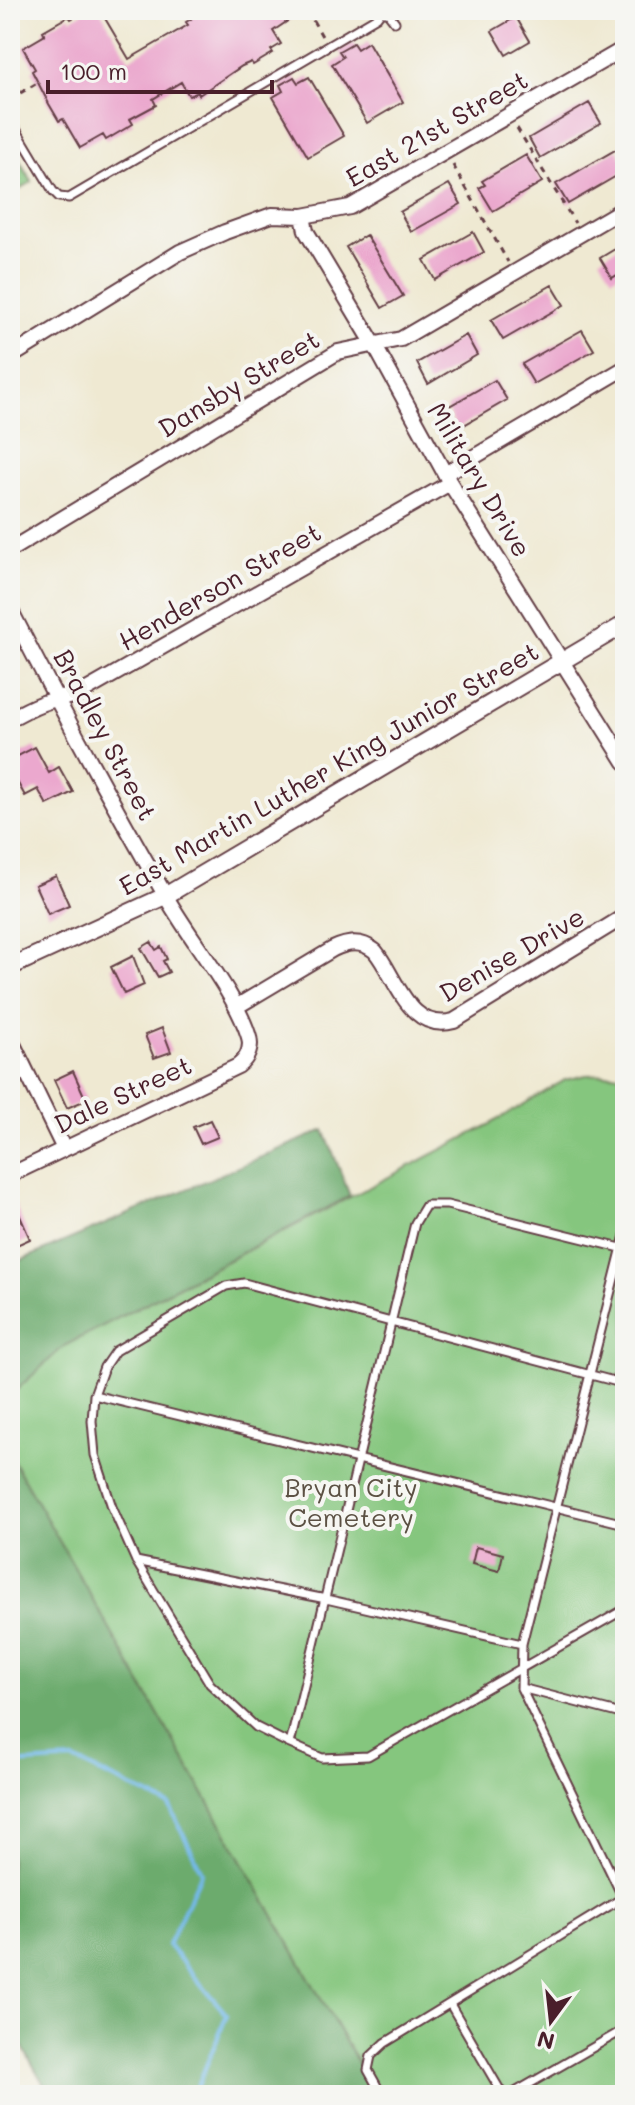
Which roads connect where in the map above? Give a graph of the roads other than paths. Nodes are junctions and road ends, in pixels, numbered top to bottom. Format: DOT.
graph roads {
  1 [pos="382,11"];
  2 [pos="395,22"];
  3 [pos="625,48"];
  4 [pos="10,119"];
  5 [pos="625,208"];
  6 [pos="303,216"];
  7 [pos="375,346"];
  8 [pos="10,357"];
  9 [pos="625,368"];
  10 [pos="447,479"];
  11 [pos="10,550"];
  12 [pos="10,609"];
  13 [pos="625,624"];
  14 [pos="563,662"];
  15 [pos="56,698"];
  16 [pos="10,719"];
  17 [pos="625,762"];
  18 [pos="165,896"];
  19 [pos="625,916"];
  20 [pos="10,967"];
  21 [pos="236,1007"];
  22 [pos="10,1038"];
  23 [pos="250,1050"];
  24 [pos="64,1149"];
  25 [pos="10,1175"];
  26 [pos="625,1235"];
  27 [pos="623,1248"];
  28 [pos="392,1322"];
  29 [pos="592,1374"];
  30 [pos="625,1384"];
  31 [pos="94,1395"];
  32 [pos="359,1458"];
  33 [pos="557,1507"];
  34 [pos="625,1524"];
  35 [pos="136,1561"];
  36 [pos="326,1599"];
  37 [pos="625,1609"];
  38 [pos="522,1644"];
  39 [pos="520,1669"];
  40 [pos="521,1688"];
  41 [pos="625,1715"];
  42 [pos="290,1744"];
  43 [pos="624,1897"];
  44 [pos="450,2004"];
  45 [pos="625,2029"];
  46 [pos="382,2095"];
  47 [pos="503,2095"];
  48 [pos="510,2095"];
  1 -- 2 [label="lane"];
  1 -- 4 [label="lane"];
  3 -- 6 [label="street, East 21st Street"];
  5 -- 7 [label="street, Dansby Street"];
  6 -- 7 [label="street, Military Drive"];
  6 -- 8 [label="street, East 21st Street"];
  7 -- 10 [label="street, Military Drive"];
  7 -- 11 [label="street, Dansby Street"];
  9 -- 10 [label="street, Henderson Street"];
  10 -- 14 [label="street, Military Drive"];
  10 -- 15 [label="street, Henderson Street"];
  12 -- 15 [label="street, Bradley Street"];
  13 -- 14 [label="street, East Martin Luther King Junior Street"];
  14 -- 17 [label="street, Military Drive"];
  14 -- 18 [label="street, East Martin Luther King Junior Street"];
  15 -- 16 [label="street, Henderson Street"];
  15 -- 18 [label="street, Bradley Street"];
  18 -- 20 [label="street, East Martin Luther King Junior Street"];
  18 -- 21 [label="street, Bradley Street"];
  19 -- 21 [label="street, Denise Drive"];
  21 -- 23 [label="street, Bradley Street"];
  22 -- 24 [label="street"];
  23 -- 24 [label="street, Dale Street"];
  24 -- 25 [label="street, Dale Street"];
  26 -- 27 [label="lane"];
  27 -- 28 [label="lane"];
  27 -- 29 [label="lane"];
  28 -- 29 [label="lane"];
  28 -- 31 [label="lane"];
  28 -- 32 [label="lane"];
  29 -- 30 [label="lane"];
  29 -- 33 [label="lane"];
  31 -- 32 [label="lane"];
  31 -- 35 [label="lane"];
  32 -- 33 [label="lane"];
  32 -- 36 [label="lane"];
  33 -- 34 [label="lane"];
  33 -- 38 [label="lane"];
  35 -- 36 [label="lane"];
  35 -- 42 [label="lane"];
  36 -- 38 [label="lane"];
  36 -- 42 [label="lane"];
  37 -- 39 [label="lane"];
  38 -- 39 [label="lane"];
  39 -- 40 [label="lane"];
  39 -- 42 [label="lane"];
  40 -- 41 [label="lane"];
  40 -- 43 [label="lane"];
  43 -- 44 [label="lane"];
  44 -- 46 [label="lane"];
  44 -- 47 [label="lane"];
  45 -- 48 [label="lane"];
}
